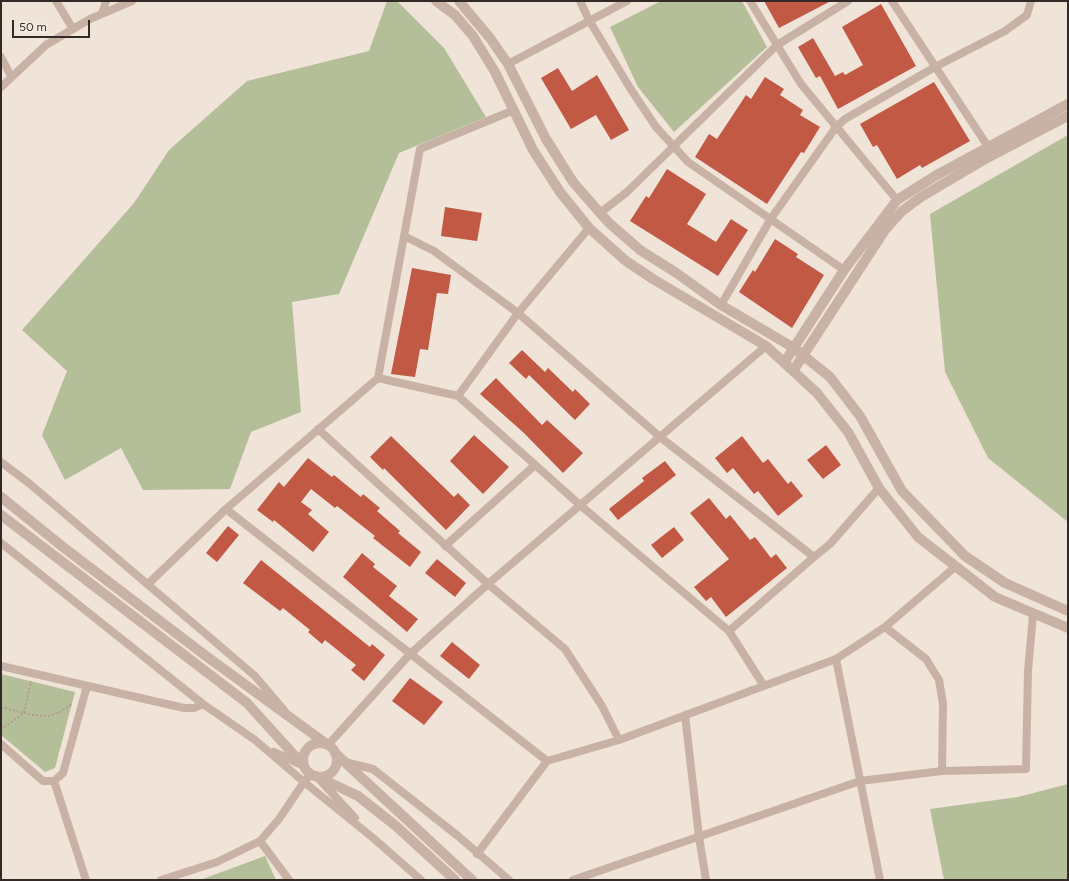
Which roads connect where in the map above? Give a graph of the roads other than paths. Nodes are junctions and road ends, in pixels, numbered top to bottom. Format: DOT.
graph roads {
  1 [pos="56,1"];
  2 [pos="106,1"];
  3 [pos="132,1"];
  4 [pos="436,1"];
  5 [pos="459,1"];
  6 [pos="580,1"];
  7 [pos="627,1"];
  8 [pos="750,1"];
  9 [pos="848,1"];
  10 [pos="892,1"];
  11 [pos="1031,1"];
  12 [pos="102,14"];
  13 [pos="589,20"];
  14 [pos="73,29"];
  15 [pos="778,45"];
  16 [pos="1,57"];
  17 [pos="508,64"];
  18 [pos="935,67"];
  19 [pos="11,76"];
  20 [pos="1,87"];
  21 [pos="1068,104"];
  22 [pos="514,110"];
  23 [pos="1068,116"];
  24 [pos="836,127"];
  25 [pos="674,146"];
  26 [pos="988,148"];
  27 [pos="897,200"];
  28 [pos="600,213"];
  29 [pos="770,220"];
  30 [pos="589,228"];
  31 [pos="404,236"];
  32 [pos="844,270"];
  33 [pos="721,304"];
  34 [pos="518,313"];
  35 [pos="766,346"];
  36 [pos="794,348"];
  37 [pos="804,356"];
  38 [pos="784,363"];
  39 [pos="793,371"];
  40 [pos="378,378"];
  41 [pos="458,396"];
  42 [pos="318,429"];
  43 [pos="660,437"];
  44 [pos="1,462"];
  45 [pos="535,465"];
  46 [pos="879,488"];
  47 [pos="1,497"];
  48 [pos="580,506"];
  49 [pos="226,509"];
  50 [pos="1,515"];
  51 [pos="1,543"];
  52 [pos="445,546"];
  53 [pos="814,557"];
  54 [pos="955,567"];
  55 [pos="148,584"];
  56 [pos="488,584"];
  57 [pos="1068,611"];
  58 [pos="1033,614"];
  59 [pos="885,627"];
  60 [pos="1068,628"];
  61 [pos="729,631"];
  62 [pos="410,654"];
  63 [pos="836,659"];
  64 [pos="1,666"];
  65 [pos="88,686"];
  66 [pos="764,686"];
  67 [pos="203,704"];
  68 [pos="685,715"];
  69 [pos="293,719"];
  70 [pos="255,740"];
  71 [pos="619,740"];
  72 [pos="1,744"];
  73 [pos="328,745"];
  74 [pos="335,753"];
  75 [pos="547,761"];
  76 [pos="345,762"];
  77 [pos="304,766"];
  78 [pos="942,771"];
  79 [pos="311,778"];
  80 [pos="54,781"];
  81 [pos="860,781"];
  82 [pos="372,837"];
  83 [pos="699,837"];
  84 [pos="260,841"];
  85 [pos="477,854"];
  86 [pos="86,880"];
  87 [pos="162,880"];
  88 [pos="289,880"];
  89 [pos="421,880"];
  90 [pos="455,880"];
  91 [pos="472,880"];
  92 [pos="509,880"];
  93 [pos="573,880"];
  94 [pos="706,880"];
  95 [pos="880,880"];
  1 -- 14 [label="street"];
  2 -- 12 [label="street"];
  3 -- 12 [label="street"];
  4 -- 22 [label="street"];
  5 -- 17 [label="street"];
  6 -- 13 [label="street"];
  7 -- 13 [label="street"];
  8 -- 15 [label="street"];
  9 -- 15 [label="street"];
  10 -- 18 [label="street"];
  11 -- 18 [label="street"];
  12 -- 14 [label="street"];
  13 -- 17 [label="street"];
  13 -- 25 [label="street"];
  14 -- 19 [label="street"];
  15 -- 24 [label="street"];
  15 -- 25 [label="street"];
  16 -- 19 [label="street"];
  17 -- 28 [label="street"];
  18 -- 24 [label="street"];
  18 -- 26 [label="street"];
  19 -- 20 [label="street"];
  21 -- 26 [label="street"];
  22 -- 30 [label="street"];
  22 -- 31 [label="street"];
  23 -- 37 [label="street"];
  24 -- 27 [label="street"];
  24 -- 29 [label="street"];
  25 -- 28 [label="street"];
  25 -- 29 [label="street"];
  26 -- 27 [label="street"];
  27 -- 32 [label="street"];
  28 -- 33 [label="street"];
  29 -- 32 [label="street"];
  29 -- 33 [label="street"];
  30 -- 34 [label="street"];
  30 -- 35 [label="street"];
  31 -- 34 [label="street"];
  31 -- 40 [label="street"];
  32 -- 36 [label="street"];
  33 -- 36 [label="street"];
  34 -- 41 [label="street"];
  34 -- 43 [label="street"];
  35 -- 38 [label="street"];
  35 -- 43 [label="street"];
  36 -- 37 [label="street"];
  36 -- 38 [label="street"];
  37 -- 39 [label="street"];
  37 -- 57 [label="street"];
  38 -- 39 [label="street"];
  39 -- 46 [label="street"];
  40 -- 41 [label="street"];
  40 -- 42 [label="street"];
  41 -- 45 [label="street"];
  42 -- 49 [label="street"];
  42 -- 52 [label="street"];
  43 -- 48 [label="street"];
  43 -- 53 [label="street"];
  44 -- 55 [label="street"];
  45 -- 48 [label="street"];
  45 -- 52 [label="street"];
  46 -- 53 [label="street"];
  46 -- 54 [label="street"];
  47 -- 69 [label="street"];
  48 -- 56 [label="street"];
  48 -- 61 [label="street"];
  49 -- 55 [label="street"];
  49 -- 62 [label="street"];
  50 -- 77 [label="street"];
  51 -- 67 [label="street"];
  52 -- 56 [label="street"];
  53 -- 61 [label="street"];
  54 -- 58 [label="street"];
  54 -- 59 [label="street"];
  55 -- 69 [label="street"];
  56 -- 62 [label="street"];
  56 -- 71 [label="street"];
  58 -- 60 [label="street"];
  58 -- 78 [label="street"];
  59 -- 63 [label="street"];
  59 -- 78 [label="street"];
  61 -- 66 [label="street"];
  62 -- 73 [label="street"];
  62 -- 75 [label="street"];
  63 -- 66 [label="street"];
  63 -- 81 [label="street"];
  64 -- 65 [label="street"];
  65 -- 67 [label="street"];
  65 -- 80 [label="street"];
  66 -- 68 [label="street"];
  67 -- 70 [label="street"];
  68 -- 71 [label="street"];
  68 -- 83 [label="street"];
  69 -- 73 [label="street"];
  70 -- 77 [label="street"];
  70 -- 79 [label="street"];
  71 -- 75 [label="street"];
  72 -- 80 [label="street"];
  73 -- 74 [label="street"];
  73 -- 77 [label="street"];
  74 -- 76 [label="street"];
  74 -- 79 [label="street"];
  75 -- 85 [label="street"];
  76 -- 85 [label="street"];
  76 -- 91 [label="street"];
  77 -- 79 [label="street"];
  78 -- 81 [label="street"];
  79 -- 82 [label="street"];
  79 -- 82 [label="street"];
  79 -- 84 [label="street"];
  79 -- 90 [label="street"];
  80 -- 86 [label="street"];
  81 -- 83 [label="street"];
  81 -- 95 [label="street"];
  82 -- 89 [label="street"];
  83 -- 93 [label="street"];
  83 -- 94 [label="street"];
  84 -- 87 [label="street"];
  84 -- 88 [label="street"];
  85 -- 92 [label="street"];
}
